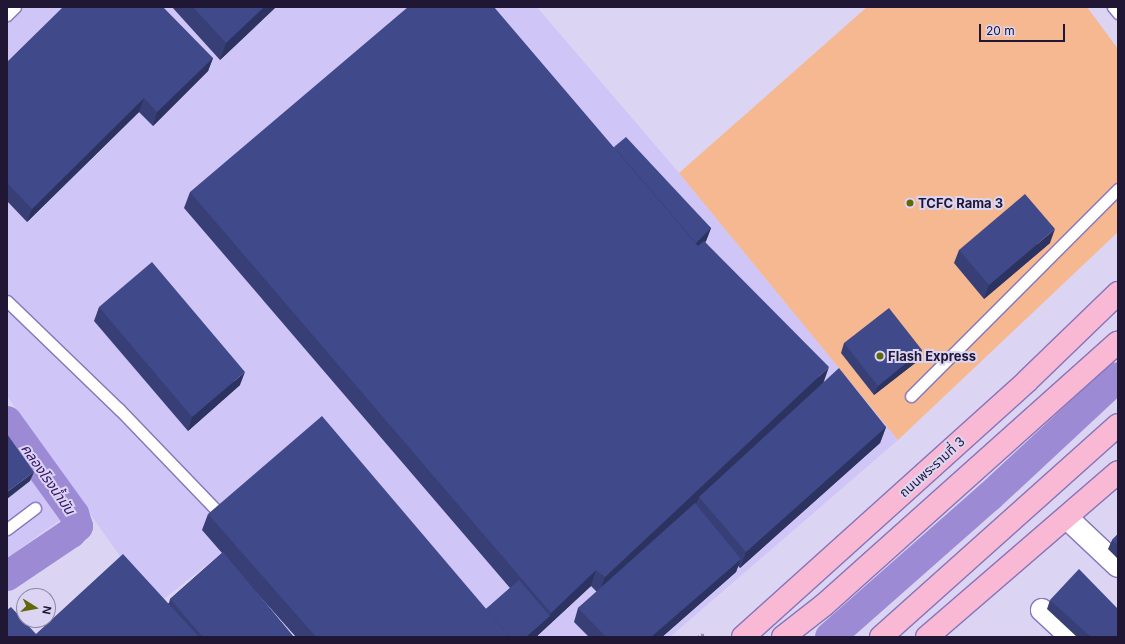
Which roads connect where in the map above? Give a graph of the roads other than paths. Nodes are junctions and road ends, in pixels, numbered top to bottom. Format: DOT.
graph roads {
  1 [pos="15,7"];
  2 [pos="1113,7"];
  3 [pos="1118,13"];
  4 [pos="7,15"];
  5 [pos="1118,189"];
  6 [pos="1118,293"];
  7 [pos="7,301"];
  8 [pos="1118,342"];
  9 [pos="911,396"];
  10 [pos="1118,425"];
  11 [pos="1118,472"];
  12 [pos="35,508"];
  13 [pos="1067,518"];
  14 [pos="7,529"];
  15 [pos="234,529"];
  16 [pos="1118,566"];
  17 [pos="1042,610"];
  18 [pos="743,637"];
  19 [pos="782,637"];
  20 [pos="881,637"];
  21 [pos="927,637"];
  22 [pos="1071,637"];
  1 -- 4 [label="lane"];
  2 -- 3 [label="lane"];
  5 -- 9 [label="lane"];
  6 -- 18 [label="main road, ถนนพระรามที่ 3"];
  7 -- 15 [label="lane"];
  8 -- 19 [label="main road"];
  10 -- 20 [label="main road"];
  11 -- 13 [label="main road"];
  12 -- 14 [label="lane"];
  13 -- 16 [label="street"];
  13 -- 21 [label="main road"];
  17 -- 22 [label="street"];
}
